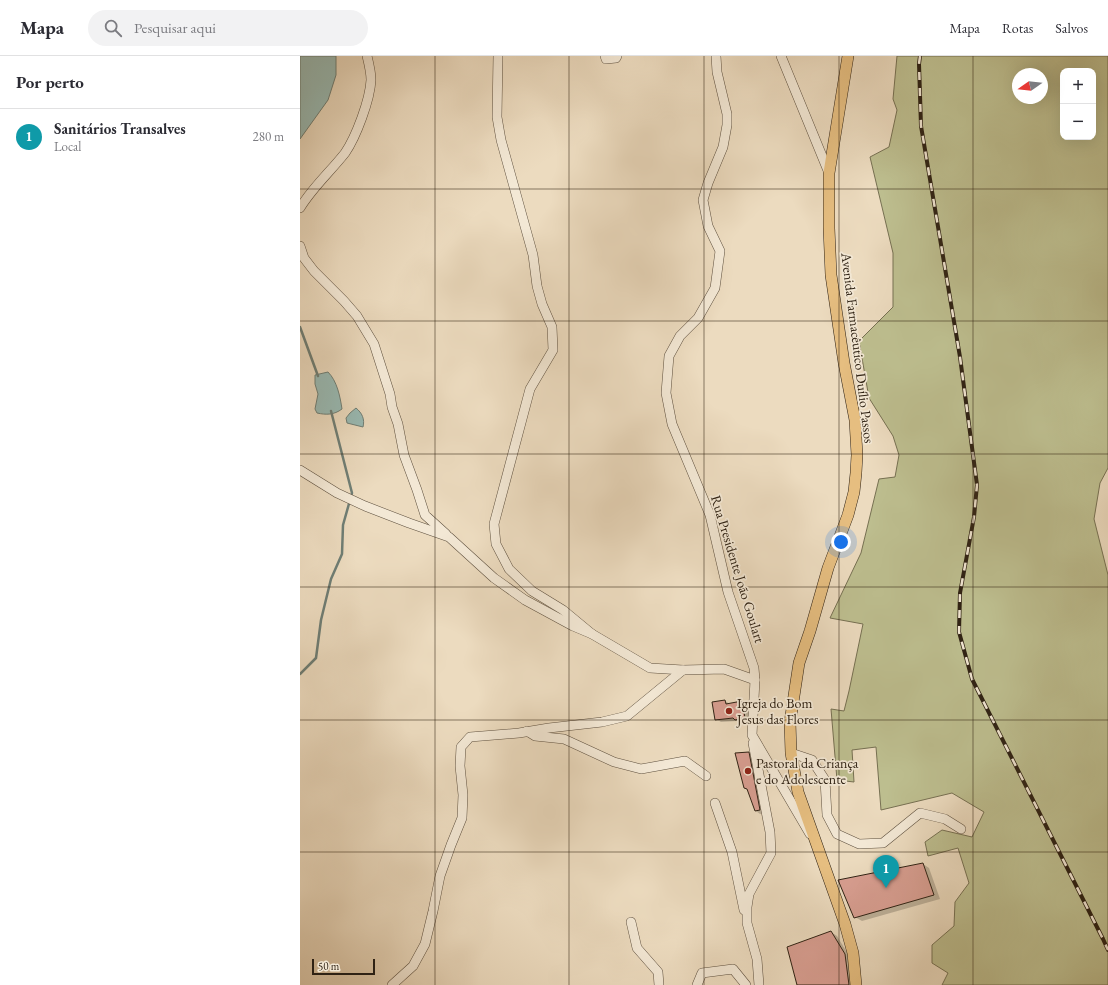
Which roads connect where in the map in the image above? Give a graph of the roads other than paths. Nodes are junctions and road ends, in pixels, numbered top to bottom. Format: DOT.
graph roads {
  1 [pos="367,56"];
  2 [pos="498,56"];
  3 [pos="605,56"];
  4 [pos="617,56"];
  5 [pos="716,56"];
  6 [pos="781,56"];
  7 [pos="848,56"];
  8 [pos="830,173"];
  9 [pos="300,208"];
  10 [pos="300,246"];
  11 [pos="300,470"];
  12 [pos="449,536"];
  13 [pos="592,634"];
  14 [pos="683,670"];
  15 [pos="755,680"];
  16 [pos="527,731"];
  17 [pos="752,735"];
  18 [pos="791,753"];
  19 [pos="706,776"];
  20 [pos="715,803"];
  21 [pos="961,829"];
  22 [pos="816,845"];
  23 [pos="631,922"];
  24 [pos="747,923"];
  25 [pos="392,985"];
  26 [pos="659,985"];
  27 [pos="696,985"];
  28 [pos="746,985"];
  29 [pos="759,985"];
  30 [pos="856,985"];
  1 -- 9 [label="street"];
  2 -- 13 [label="street"];
  3 -- 4 [label="street"];
  5 -- 15 [label="street, Rua Presidente João Goulart"];
  6 -- 8 [label="street"];
  7 -- 8 [label="main road, Avenida Farmacêutico Duílio Passos"];
  8 -- 18 [label="main road, Avenida Farmacêutico Duílio Passos"];
  10 -- 12 [label="street"];
  11 -- 12 [label="street"];
  12 -- 13 [label="street"];
  13 -- 14 [label="street"];
  14 -- 15 [label="street"];
  14 -- 16 [label="street"];
  15 -- 17 [label="street, Rua Presidente João Goulart"];
  16 -- 19 [label="street"];
  16 -- 25 [label="street"];
  17 -- 22 [label="street"];
  17 -- 24 [label="street, Rua Presidente João Goulart"];
  18 -- 21 [label="street"];
  18 -- 22 [label="main road, Avenida Farmacêutico Duílio Passos"];
  20 -- 24 [label="street"];
  22 -- 30 [label="main road, Avenida Farmacêutico Duílio Passos"];
  23 -- 26 [label="street"];
  24 -- 29 [label="street, Rua Presidente João Goulart"];
  27 -- 28 [label="street"];
}
